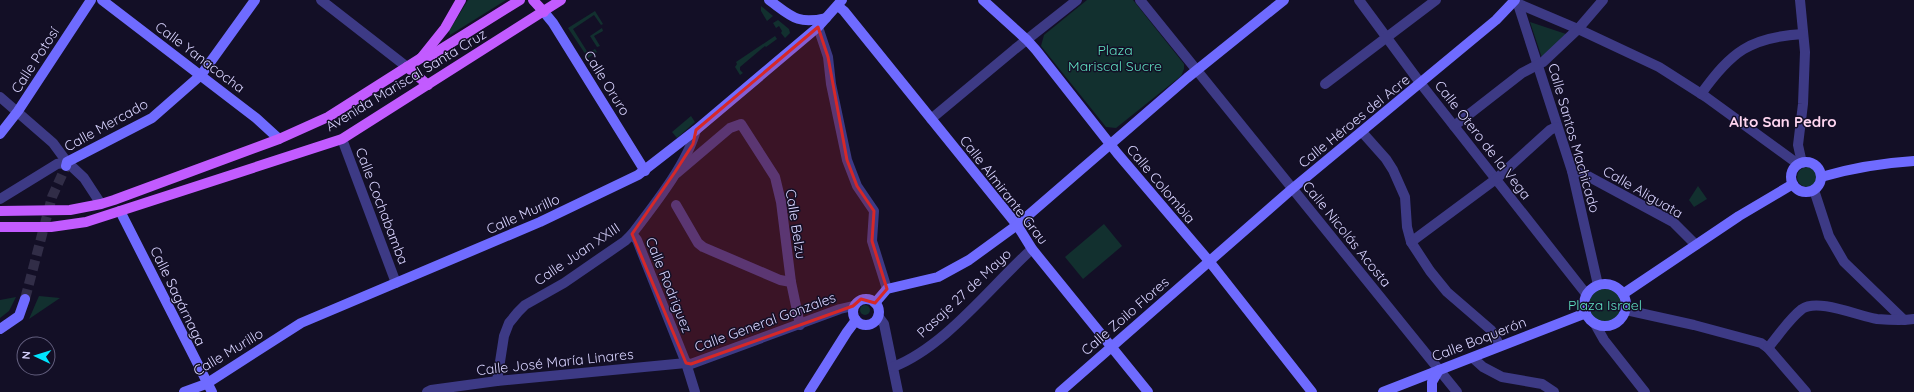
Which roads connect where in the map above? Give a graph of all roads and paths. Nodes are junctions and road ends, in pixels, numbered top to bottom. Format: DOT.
graph roads {
  1 [pos="91,0"];
  2 [pos="102,0"];
  3 [pos="255,0"];
  4 [pos="321,0"];
  5 [pos="461,0"];
  6 [pos="520,0"];
  7 [pos="533,0"];
  8 [pos="561,0"];
  9 [pos="769,0"];
  10 [pos="982,0"];
  11 [pos="1077,0"];
  12 [pos="1140,0"];
  13 [pos="1284,0"];
  14 [pos="1359,0"];
  15 [pos="1436,0"];
  16 [pos="1603,0"];
  17 [pos="1800,0"];
  18 [pos="1517,1"];
  19 [pos="840,3"];
  20 [pos="544,12"];
  21 [pos="826,18"];
  22 [pos="818,27"];
  23 [pos="1578,29"];
  24 [pos="1803,34"];
  25 [pos="1386,38"];
  26 [pos="1027,40"];
  27 [pos="421,58"];
  28 [pos="1539,66"];
  29 [pos="407,67"];
  30 [pos="1198,69"];
  31 [pos="201,75"];
  32 [pos="1325,84"];
  33 [pos="1421,84"];
  34 [pos="428,85"];
  35 [pos="1701,94"];
  36 [pos="0,97"];
  37 [pos="18,111"];
  38 [pos="931,119"];
  39 [pos="1454,126"];
  40 [pos="1556,127"];
  41 [pos="696,130"];
  42 [pos="1362,132"];
  43 [pos="0,134"];
  44 [pos="279,139"];
  45 [pos="342,139"];
  46 [pos="1110,144"];
  47 [pos="1914,161"];
  48 [pos="1800,163"];
  49 [pos="67,164"];
  50 [pos="645,171"];
  51 [pos="1572,171"];
  52 [pos="675,172"];
  53 [pos="1821,177"];
  54 [pos="1496,179"];
  55 [pos="1793,184"];
  56 [pos="1292,189"];
  57 [pos="1814,190"];
  58 [pos="0,199"];
  59 [pos="101,204"];
  60 [pos="676,205"];
  61 [pos="0,211"];
  62 [pos="120,211"];
  63 [pos="1017,224"];
  64 [pos="0,227"];
  65 [pos="632,234"];
  66 [pos="1410,242"];
  67 [pos="1696,245"];
  68 [pos="1032,249"];
  69 [pos="1209,261"];
  70 [pos="791,282"];
  71 [pos="396,283"];
  72 [pos="1598,285"];
  73 [pos="887,288"];
  74 [pos="1623,294"];
  75 [pos="1587,295"];
  76 [pos="25,300"];
  77 [pos="875,302"];
  78 [pos="853,306"];
  79 [pos="1626,310"];
  80 [pos="1586,313"];
  81 [pos="878,316"];
  82 [pos="856,320"];
  83 [pos="1909,320"];
  84 [pos="1595,324"];
  85 [pos="800,325"];
  86 [pos="0,330"];
  87 [pos="1500,346"];
  88 [pos="1112,348"];
  89 [pos="1768,348"];
  90 [pos="1473,358"];
  91 [pos="686,363"];
  92 [pos="893,367"];
  93 [pos="1439,370"];
  94 [pos="494,382"];
  95 [pos="209,388"];
  96 [pos="469,389"];
  97 [pos="184,392"];
  98 [pos="427,392"];
  99 [pos="497,392"];
  100 [pos="695,392"];
  101 [pos="809,392"];
  102 [pos="898,392"];
  103 [pos="1060,392"];
  104 [pos="1148,392"];
  105 [pos="1312,392"];
  106 [pos="1383,392"];
  107 [pos="1432,392"];
  108 [pos="1457,392"];
  109 [pos="1554,392"];
  110 [pos="1645,392"];
  111 [pos="1806,392"];
  1 -- 37 [label="main road, Calle Potosí"];
  2 -- 31 [label="main road, Calle Yanacocha"];
  3 -- 31 [label="main road, Calle Mercado"];
  4 -- 29 [label="street"];
  5 -- 27 [label="main road"];
  6 -- 27 [label="main road, Avenida Mariscal Santa Cruz"];
  7 -- 20 [label="main road"];
  8 -- 20 [label="main road, Avenida Mariscal Santa Cruz"];
  9 -- 21 [label="main road"];
  10 -- 26 [label="main road, Calle Colombia"];
  11 -- 26 [label="street"];
  12 -- 30 [label="street, Calle Nicolás Acosta"];
  13 -- 30 [label="main road"];
  14 -- 25 [label="street, Calle Otero de la Vega"];
  15 -- 25 [label="street"];
  16 -- 23 [label="street"];
  17 -- 24 [label="street"];
  18 -- 23 [label="street"];
  18 -- 28 [label="street, Calle Santos Machicado"];
  18 -- 33 [label="main road, Calle Héroes del Acre"];
  19 -- 21 [label="main road, Calle Murillo"];
  19 -- 38 [label="main road, Calle Almirante Grau"];
  20 -- 34 [label="main road, Avenida Mariscal Santa Cruz"];
  20 -- 50 [label="main road, Calle Oruro"];
  21 -- 22 [label="main road, Calle Murillo"];
  22 -- 41 [label="main road, Calle Murillo"];
  22 -- 73 [label="street"];
  23 -- 28 [label="street"];
  23 -- 35 [label="street"];
  24 -- 35 [label="street"];
  24 -- 48 [label="street"];
  25 -- 32 [label="street"];
  25 -- 33 [label="street, Calle Otero de la Vega"];
  26 -- 38 [label="street"];
  26 -- 46 [label="main road, Calle Colombia"];
  27 -- 29 [label="main road, Avenida Mariscal Santa Cruz"];
  28 -- 39 [label="street"];
  28 -- 40 [label="street, Calle Santos Machicado"];
  29 -- 34 [label="main road"];
  29 -- 44 [label="main road, Avenida Mariscal Santa Cruz"];
  30 -- 46 [label="main road"];
  30 -- 56 [label="street, Calle Nicolás Acosta"];
  31 -- 44 [label="main road, Calle Yanacocha"];
  31 -- 49 [label="main road, Calle Mercado"];
  33 -- 39 [label="street, Calle Otero de la Vega"];
  33 -- 42 [label="main road, Calle Héroes del Acre"];
  34 -- 45 [label="main road, Avenida Mariscal Santa Cruz"];
  35 -- 48 [label="street"];
  36 -- 37 [label="street"];
  37 -- 43 [label="main road, Calle Potosí"];
  37 -- 49 [label="street"];
  38 -- 63 [label="main road, Calle Almirante Grau"];
  39 -- 54 [label="street, Calle Otero de la Vega"];
  40 -- 51 [label="street, Calle Santos Machicado"];
  40 -- 54 [label="street"];
  41 -- 50 [label="main road, Calle Murillo"];
  41 -- 52 [label="street, Calle Juan XXIII"];
  42 -- 56 [label="main road, Calle Héroes del Acre"];
  42 -- 66 [label="street"];
  44 -- 59 [label="main road, Avenida Mariscal Santa Cruz"];
  45 -- 62 [label="main road, Avenida Mariscal Santa Cruz"];
  45 -- 71 [label="street, Calle Cochabamba"];
  46 -- 63 [label="main road"];
  46 -- 69 [label="main road, Calle Colombia"];
  47 -- 53 [label="main road"];
  48 -- 53 [label="main road"];
  48 -- 55 [label="main road"];
  49 -- 58 [label="street, Calle Mercado"];
  49 -- 59 [label="street"];
  50 -- 71 [label="main road, Calle Murillo"];
  51 -- 67 [label="street, Calle Aliguata"];
  51 -- 72 [label="street, Calle Santos Machicado"];
  52 -- 65 [label="street, Calle Juan XXIII"];
  52 -- 70 [label="street, Calle Belzu"];
  53 -- 57 [label="main road"];
  54 -- 66 [label="street"];
  54 -- 75 [label="street, Calle Otero de la Vega"];
  55 -- 57 [label="main road"];
  55 -- 67 [label="main road"];
  56 -- 69 [label="main road, Calle Héroes del Acre"];
  56 -- 93 [label="street, Calle Nicolás Acosta"];
  57 -- 83 [label="street"];
  59 -- 61 [label="main road, Avenida Mariscal Santa Cruz"];
  60 -- 70 [label="street"];
  62 -- 64 [label="main road, Avenida Mariscal Santa Cruz"];
  62 -- 95 [label="main road, Calle Sagárnaga"];
  63 -- 68 [label="main road, Calle Almirante Grau"];
  63 -- 73 [label="main road"];
  65 -- 91 [label="street, Calle Rodriguez"];
  65 -- 94 [label="street, Calle Juan XXIII"];
  66 -- 87 [label="street"];
  67 -- 74 [label="main road"];
  68 -- 88 [label="main road, Calle Almirante Grau"];
  68 -- 92 [label="street, Pasaje 27 de Mayo"];
  69 -- 88 [label="main road, Calle Zoilo Flores"];
  69 -- 105 [label="main road, Calle Colombia"];
  70 -- 85 [label="street, Calle Belzu"];
  71 -- 95 [label="main road, Calle Murillo"];
  72 -- 74 [label="main road"];
  72 -- 75 [label="main road"];
  73 -- 77 [label="main road"];
  74 -- 79 [label="main road"];
  75 -- 80 [label="main road"];
  76 -- 86 [label="main road"];
  77 -- 78 [label="main road"];
  77 -- 81 [label="main road"];
  78 -- 82 [label="main road"];
  78 -- 85 [label="street, Calle General Gonzales"];
  79 -- 84 [label="main road"];
  79 -- 89 [label="street"];
  80 -- 84 [label="main road"];
  80 -- 87 [label="main road, Calle Boquerón"];
  81 -- 82 [label="main road"];
  81 -- 92 [label="street"];
  82 -- 101 [label="main road"];
  83 -- 89 [label="street"];
  84 -- 110 [label="street"];
  85 -- 91 [label="street, Calle General Gonzales"];
  87 -- 90 [label="main road, Calle Boquerón"];
  88 -- 103 [label="main road, Calle Zoilo Flores"];
  88 -- 104 [label="main road, Calle Almirante Grau"];
  89 -- 111 [label="street"];
  90 -- 93 [label="main road, Calle Boquerón"];
  90 -- 109 [label="street"];
  91 -- 94 [label="street, Calle José María Linares"];
  91 -- 100 [label="street, Calle Rodriguez"];
  92 -- 102 [label="street"];
  93 -- 106 [label="main road, Calle Boquerón"];
  93 -- 107 [label="main road"];
  93 -- 108 [label="street, Calle Nicolás Acosta"];
  94 -- 96 [label="street, Calle José María Linares"];
  94 -- 99 [label="street"];
  95 -- 97 [label="main road, Calle Murillo"];
  96 -- 98 [label="street, Calle José María Linares"];
}
